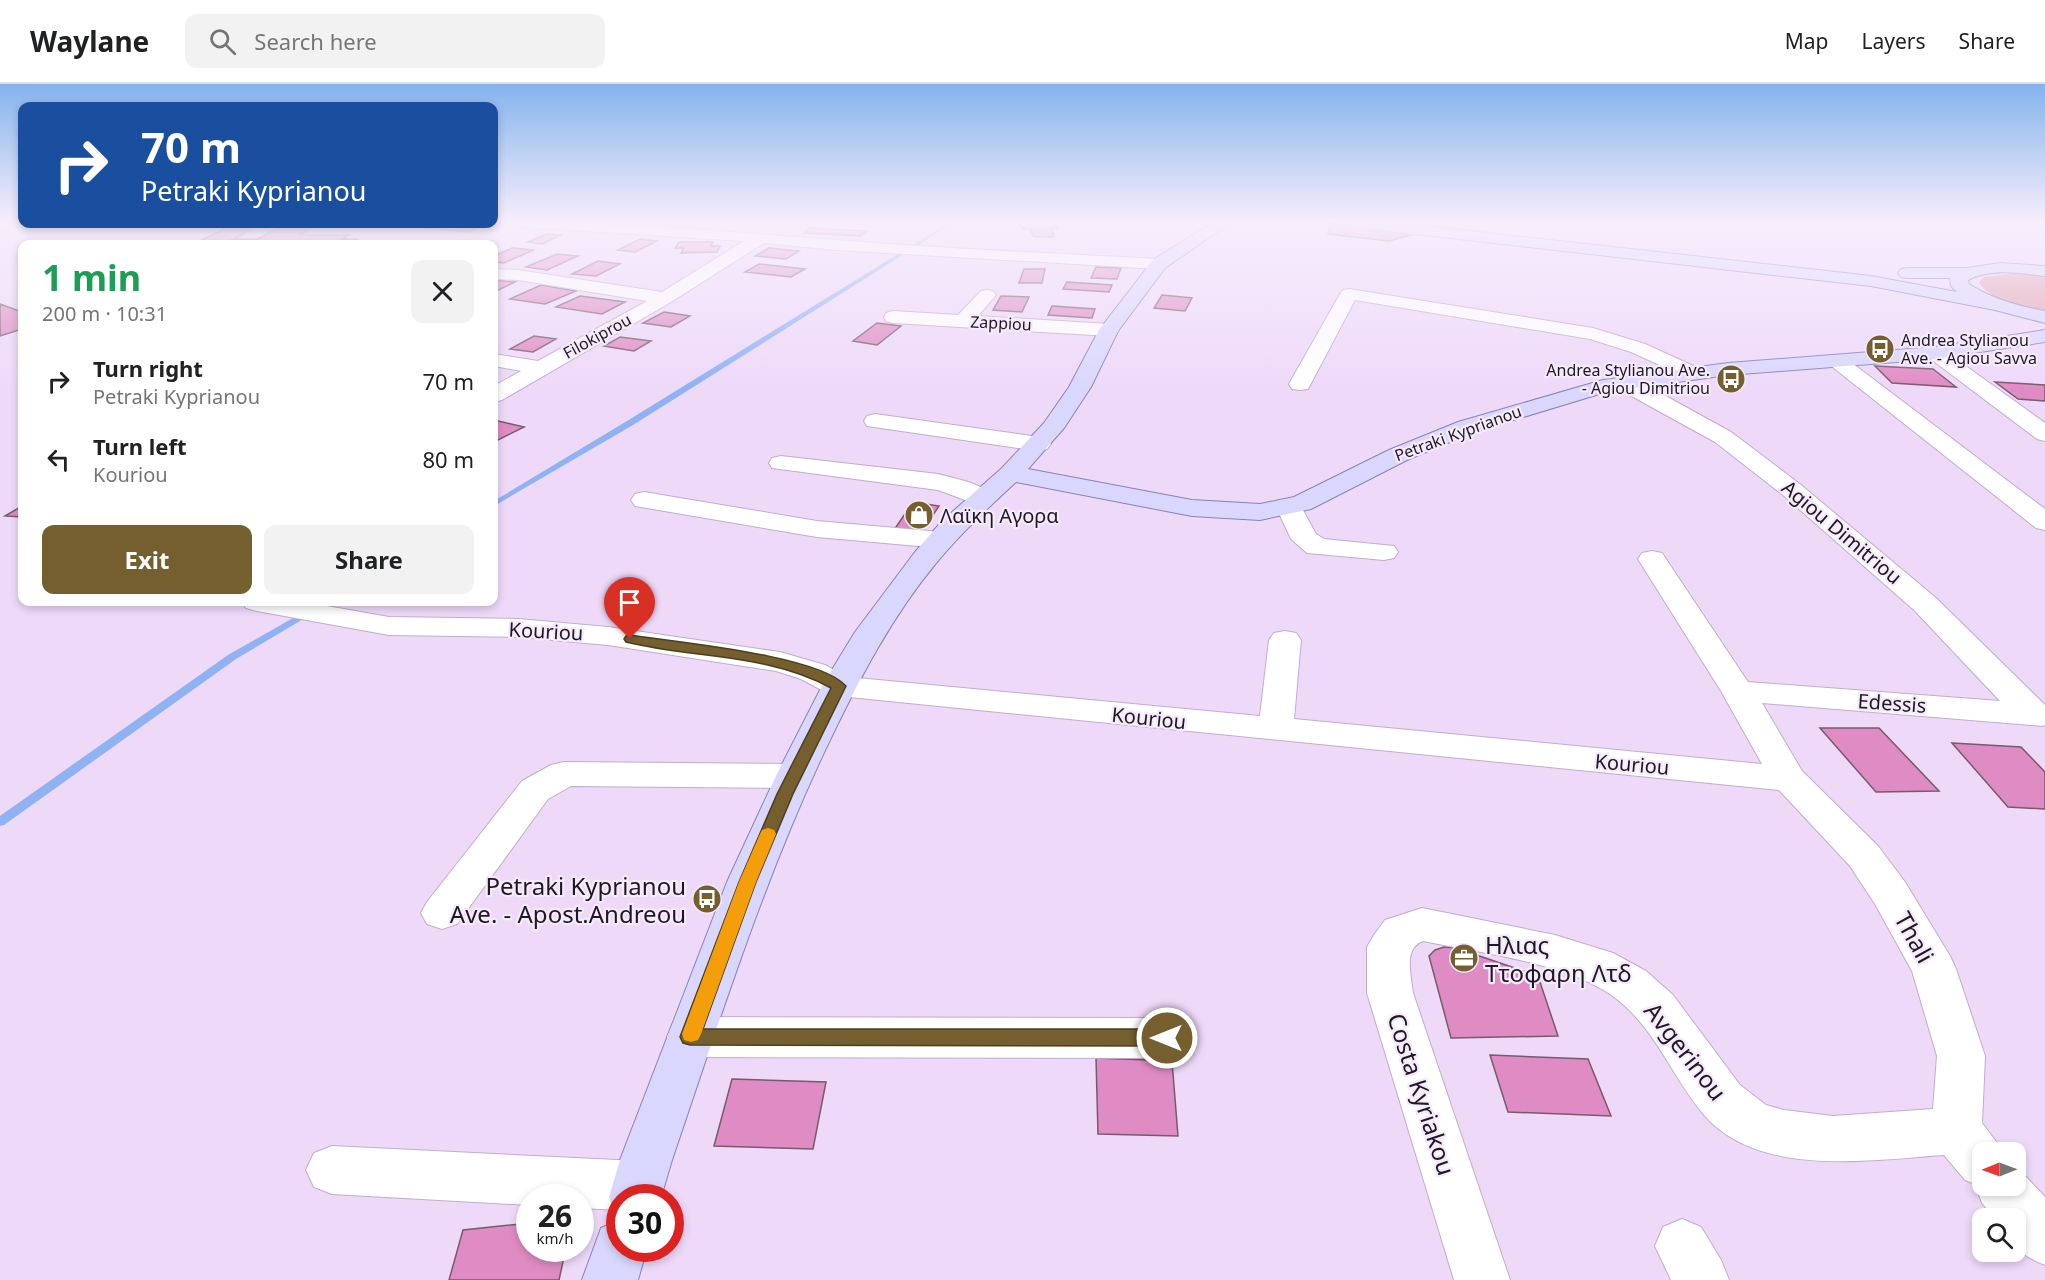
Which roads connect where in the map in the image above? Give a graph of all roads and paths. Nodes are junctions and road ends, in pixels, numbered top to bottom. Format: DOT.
graph roads {
  1 [pos="536,278"];
  2 [pos="697,278"];
  3 [pos="1149,278"];
  4 [pos="1843,278"];
  5 [pos="1959,278"];
  6 [pos="987,295"];
  7 [pos="665,298"];
  8 [pos="2006,308"];
  9 [pos="893,317"];
  10 [pos="2045,317"];
  11 [pos="963,321"];
  12 [pos="1109,330"];
  13 [pos="2045,336"];
  14 [pos="2023,341"];
  15 [pos="1935,353"];
  16 [pos="498,361"];
  17 [pos="1837,361"];
  18 [pos="540,368"];
  19 [pos="1693,373"];
  20 [pos="1625,383"];
  21 [pos="1300,384"];
  22 [pos="498,393"];
  23 [pos="876,421"];
  24 [pos="2045,434"];
  25 [pos="1040,444"];
  26 [pos="781,463"];
  27 [pos="1011,473"];
  28 [pos="982,498"];
  29 [pos="644,500"];
  30 [pos="1289,507"];
  31 [pos="2045,522"];
  32 [pos="941,540"];
  33 [pos="1384,552"];
  34 [pos="1652,559"];
  35 [pos="278,606"];
  36 [pos="1285,640"];
  37 [pos="839,686"];
  38 [pos="1738,691"];
  39 [pos="2038,715"];
  40 [pos="1276,730"];
  41 [pos="794,776"];
  42 [pos="1789,779"];
  43 [pos="442,913"];
  44 [pos="1422,924"];
  45 [pos="690,1037"];
  46 [pos="1167,1038"];
  47 [pos="1970,1147"];
  48 [pos="332,1170"];
  49 [pos="639,1184"];
  50 [pos="606,1189"];
  51 [pos="2010,1196"];
  52 [pos="2045,1238"];
  53 [pos="616,1262"];
  54 [pos="610,1280"];
  55 [pos="1482,1280"];
  1 -- 7 [label="street"];
  2 -- 7 [label="street, Filokiprou"];
  3 -- 12 [label="main road"];
  4 -- 8 [label="main road"];
  5 -- 8 [label="main road"];
  6 -- 11 [label="street"];
  7 -- 18 [label="street, Filokiprou"];
  8 -- 10 [label="main road"];
  8 -- 14 [label="main road"];
  9 -- 11 [label="street, Zappiou"];
  11 -- 12 [label="street, Zappiou"];
  12 -- 25 [label="main road"];
  13 -- 14 [label="main road, Petraki Kyprianou"];
  14 -- 15 [label="main road, Petraki Kyprianou"];
  15 -- 17 [label="main road, Petraki Kyprianou"];
  15 -- 24 [label="street"];
  16 -- 18 [label="street"];
  17 -- 19 [label="main road, Petraki Kyprianou"];
  17 -- 31 [label="street"];
  18 -- 22 [label="street, Filokiprou"];
  19 -- 20 [label="main road, Petraki Kyprianou"];
  19 -- 21 [label="street"];
  20 -- 30 [label="main road, Petraki Kyprianou"];
  20 -- 39 [label="street, Agiou Dimitriou"];
  23 -- 25 [label="street"];
  25 -- 27 [label="main road"];
  26 -- 28 [label="street"];
  27 -- 28 [label="main road"];
  27 -- 30 [label="main road, Petraki Kyprianou"];
  28 -- 32 [label="main road"];
  29 -- 32 [label="street"];
  30 -- 33 [label="street"];
  32 -- 37 [label="main road"];
  34 -- 38 [label="street"];
  35 -- 37 [label="street, Kouriou"];
  36 -- 40 [label="street"];
  37 -- 40 [label="street, Kouriou"];
  37 -- 41 [label="main road"];
  38 -- 39 [label="street, Edessis"];
  38 -- 42 [label="street"];
  40 -- 42 [label="street, Kouriou"];
  41 -- 43 [label="street"];
  41 -- 45 [label="main road"];
  42 -- 47 [label="street, Thali"];
  44 -- 47 [label="street, Avgerinou"];
  44 -- 55 [label="street, Costa Kyriakou"];
  45 -- 46 [label="street"];
  45 -- 49 [label="main road"];
  48 -- 50 [label="street"];
  51 -- 52 [label="street"];
  53 -- 54 [label="main road"];
}
